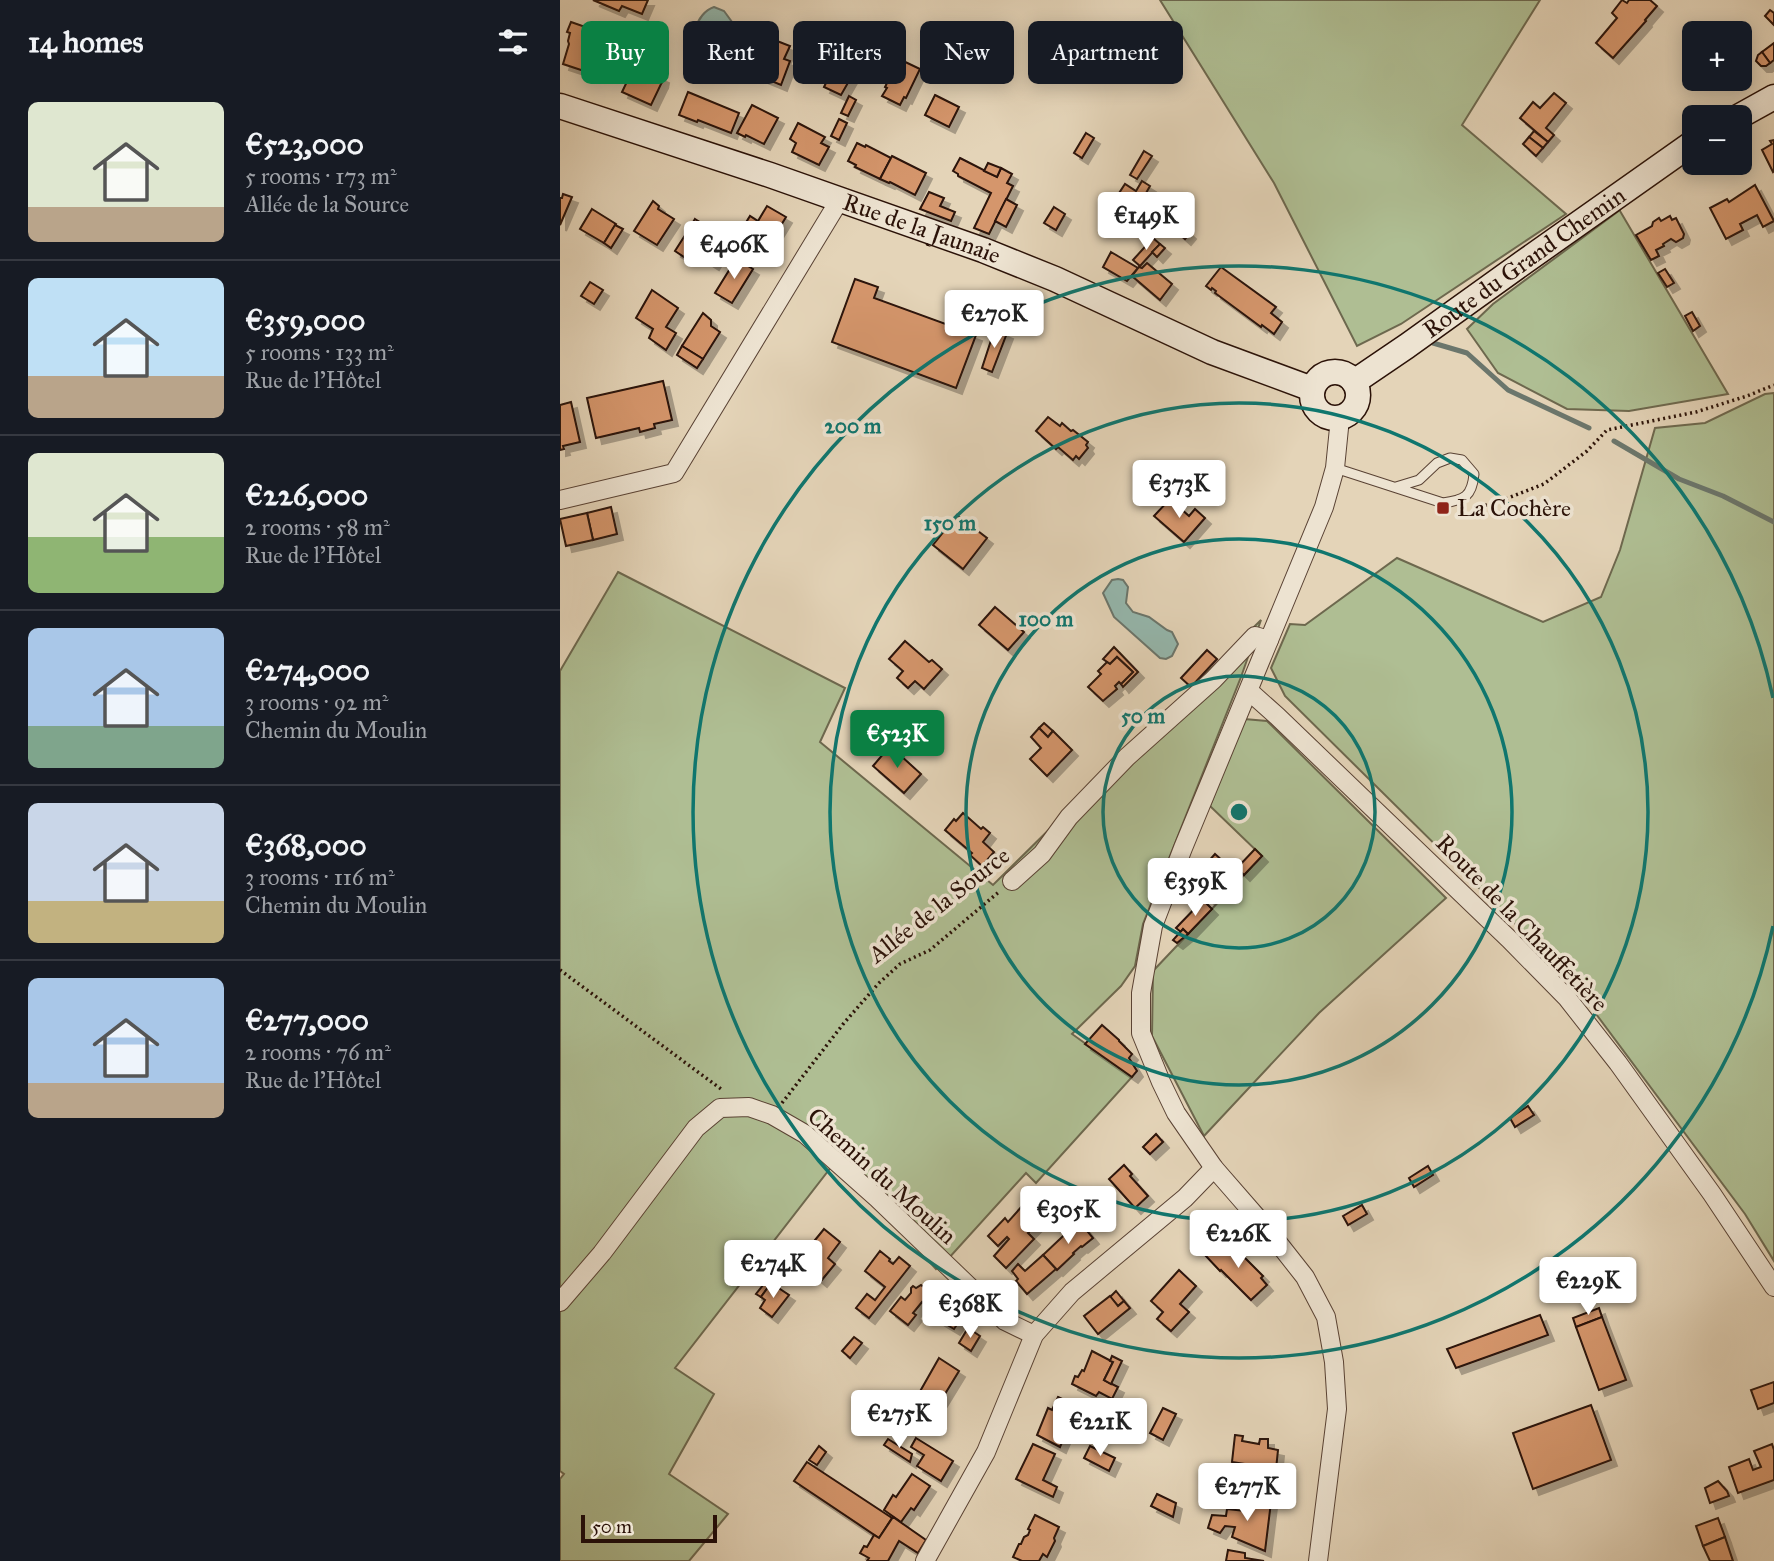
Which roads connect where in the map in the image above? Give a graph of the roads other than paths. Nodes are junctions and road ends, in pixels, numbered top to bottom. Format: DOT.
graph roads {
  1 [pos="1774,97"];
  2 [pos="560,106"];
  3 [pos="1752,109"];
  4 [pos="1682,150"];
  5 [pos="839,201"];
  6 [pos="1354,382"];
  7 [pos="1312,390"];
  8 [pos="1340,418"];
  9 [pos="1335,468"];
  10 [pos="1396,487"];
  11 [pos="560,500"];
  12 [pos="1269,640"];
  13 [pos="1249,691"];
  14 [pos="1012,881"];
  15 [pos="1214,1168"];
  16 [pos="1774,1287"];
  17 [pos="560,1302"];
  18 [pos="1034,1335"];
  19 [pos="925,1561"];
  20 [pos="1318,1561"];
  1 -- 3 [label="main road"];
  2 -- 5 [label="main road, Rue de la Jaunaie"];
  4 -- 6 [label="main road, Route du Grand Chemin"];
  5 -- 7 [label="main road, Rue de la Jaunaie"];
  5 -- 11 [label="street"];
  6 -- 7 [label="main road"];
  6 -- 8 [label="main road"];
  7 -- 8 [label="main road"];
  8 -- 9 [label="street"];
  9 -- 10 [label="lane"];
  9 -- 12 [label="street"];
  10 -- 10 [label="lane"];
  12 -- 13 [label="street"];
  12 -- 14 [label="street, Allée de la Source"];
  13 -- 15 [label="street"];
  13 -- 16 [label="street, Route de la Chauffetière"];
  15 -- 18 [label="street"];
  15 -- 20 [label="street"];
  17 -- 18 [label="street, Chemin du Moulin"];
  18 -- 19 [label="street"];
}
